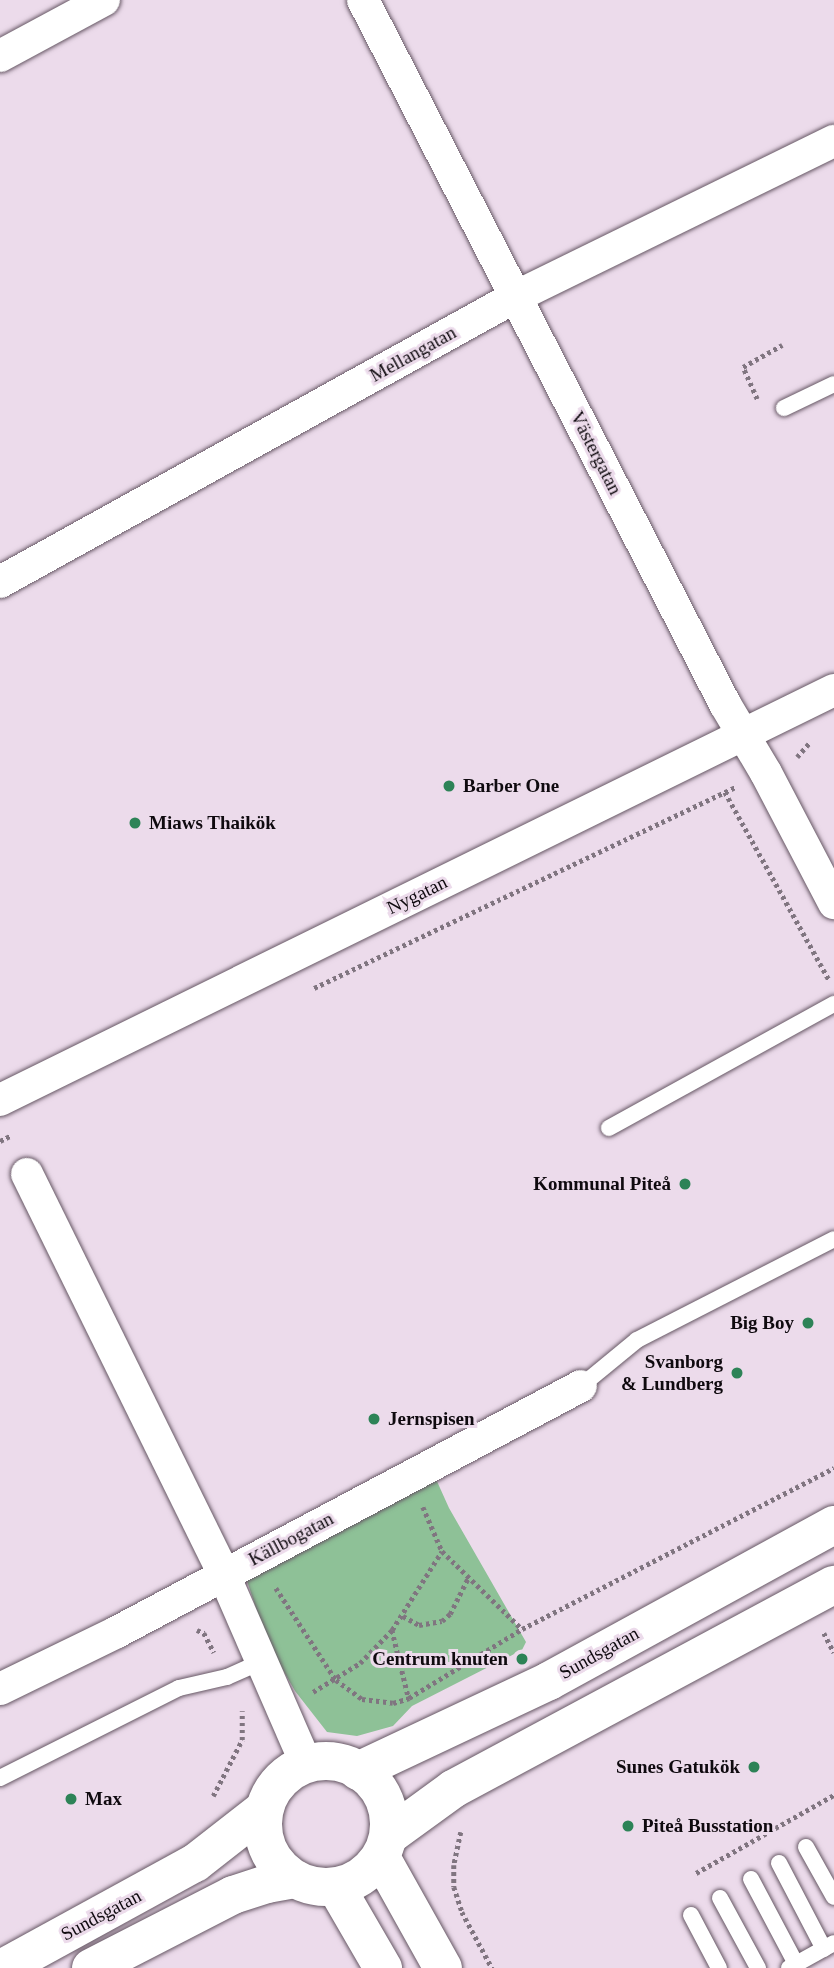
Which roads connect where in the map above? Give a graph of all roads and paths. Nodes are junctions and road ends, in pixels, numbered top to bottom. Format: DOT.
graph roads {
  1 [pos="104,0"];
  2 [pos="363,0"];
  3 [pos="0,56"];
  4 [pos="834,141"];
  5 [pos="515,297"];
  6 [pos="782,345"];
  7 [pos="834,384"];
  8 [pos="784,408"];
  9 [pos="0,582"];
  10 [pos="834,690"];
  11 [pos="742,735"];
  12 [pos="725,792"];
  13 [pos="834,904"];
  14 [pos="834,990"];
  15 [pos="834,1004"];
  16 [pos="0,1100"];
  17 [pos="609,1128"];
  18 [pos="27,1174"];
  19 [pos="834,1239"];
  20 [pos="581,1386"];
  21 [pos="834,1468"];
  22 [pos="410,1476"];
  23 [pos="834,1525"];
  24 [pos="442,1551"];
  25 [pos="224,1575"];
  26 [pos="468,1578"];
  27 [pos="834,1584"];
  28 [pos="148,1615"];
  29 [pos="403,1616"];
  30 [pos="522,1629"];
  31 [pos="392,1630"];
  32 [pos="816,1633"];
  33 [pos="834,1654"];
  34 [pos="263,1661"];
  35 [pos="227,1676"];
  36 [pos="336,1680"];
  37 [pos="0,1689"];
  38 [pos="408,1698"];
  39 [pos="306,1764"];
  40 [pos="358,1771"];
  41 [pos="0,1778"];
  42 [pos="834,1795"];
  43 [pos="211,1800"];
  44 [pos="264,1810"];
  45 [pos="386,1847"];
  46 [pos="806,1847"];
  47 [pos="779,1863"];
  48 [pos="696,1873"];
  49 [pos="295,1879"];
  50 [pos="751,1879"];
  51 [pos="336,1887"];
  52 [pos="834,1897"];
  53 [pos="720,1898"];
  54 [pos="691,1915"];
  55 [pos="829,1946"];
  56 [pos="792,1966"];
  57 [pos="3,1968"];
  58 [pos="91,1968"];
  59 [pos="383,1968"];
  60 [pos="443,1968"];
  61 [pos="719,1968"];
  62 [pos="758,1968"];
  1 -- 3 [label="street"];
  2 -- 5 [label="street, Västergatan"];
  4 -- 5 [label="street, Mellangatan"];
  5 -- 9 [label="street, Mellangatan"];
  5 -- 11 [label="street, Västergatan"];
  6 -- 8 [label="path"];
  7 -- 8 [label="lane"];
  10 -- 11 [label="street, Nygatan"];
  11 -- 13 [label="street, Västergatan"];
  11 -- 16 [label="street, Nygatan"];
  12 -- 14 [label="path"];
  15 -- 17 [label="lane"];
  18 -- 25 [label="street"];
  19 -- 20 [label="lane"];
  20 -- 22 [label="street, Källbogatan"];
  21 -- 30 [label="path"];
  22 -- 24 [label="path"];
  22 -- 25 [label="street, Källbogatan"];
  23 -- 40 [label="main road, Sundsgatan"];
  24 -- 26 [label="path"];
  24 -- 29 [label="path"];
  25 -- 28 [label="street, Källbogatan"];
  25 -- 34 [label="street"];
  25 -- 36 [label="path"];
  26 -- 29 [label="path"];
  26 -- 30 [label="path"];
  27 -- 45 [label="main road"];
  28 -- 35 [label="path"];
  28 -- 37 [label="street, Källbogatan"];
  29 -- 31 [label="path"];
  30 -- 38 [label="path"];
  31 -- 36 [label="path"];
  31 -- 38 [label="path"];
  32 -- 33 [label="path"];
  34 -- 35 [label="lane"];
  34 -- 39 [label="street"];
  35 -- 41 [label="lane"];
  35 -- 43 [label="path"];
  36 -- 38 [label="path"];
  39 -- 40 [label="main road"];
  39 -- 44 [label="main road, Sundsgatan"];
  40 -- 45 [label="main road"];
  42 -- 48 [label="path"];
  44 -- 49 [label="main road"];
  44 -- 57 [label="main road, Sundsgatan"];
  45 -- 51 [label="main road"];
  45 -- 60 [label="main road"];
  46 -- 52 [label="lane"];
  47 -- 55 [label="lane"];
  49 -- 51 [label="main road"];
  49 -- 58 [label="main road"];
  50 -- 56 [label="lane"];
  51 -- 59 [label="main road"];
  53 -- 62 [label="lane"];
  54 -- 61 [label="lane"];
  55 -- 56 [label="lane"];
}
